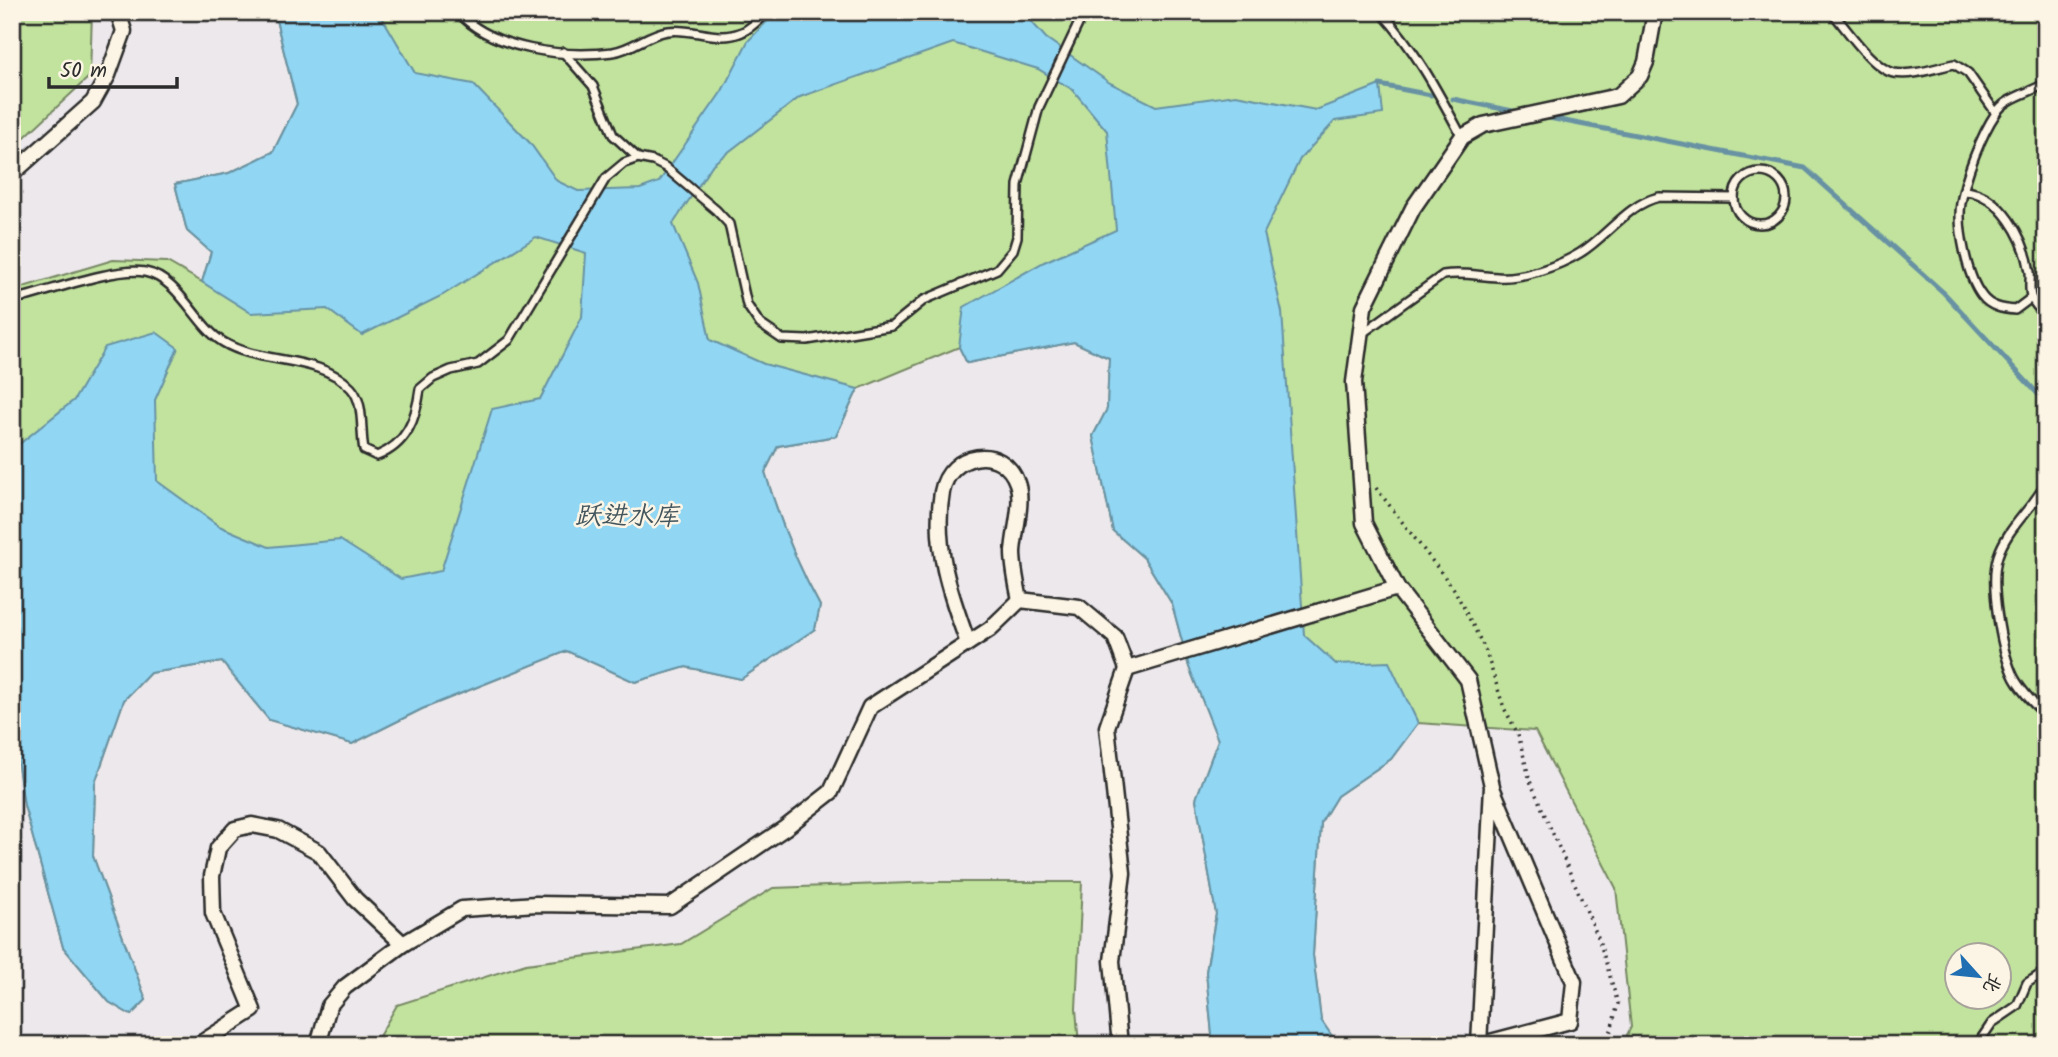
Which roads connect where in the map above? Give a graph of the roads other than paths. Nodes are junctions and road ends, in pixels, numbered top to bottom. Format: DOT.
graph roads {
  1 [pos="118,12"];
  2 [pos="457,12"];
  3 [pos="767,12"];
  4 [pos="1381,12"];
  5 [pos="1655,12"];
  6 [pos="1832,12"];
  7 [pos="1082,15"];
  8 [pos="563,52"];
  9 [pos="2046,83"];
  10 [pos="1996,113"];
  11 [pos="1462,137"];
  12 [pos="638,159"];
  13 [pos="12,174"];
  14 [pos="1965,191"];
  15 [pos="1734,198"];
  16 [pos="12,297"];
  17 [pos="2031,298"];
  18 [pos="2046,316"];
  19 [pos="1360,335"];
  20 [pos="2046,483"];
  21 [pos="1397,588"];
  22 [pos="1020,600"];
  23 [pos="968,643"];
  24 [pos="1127,669"];
  25 [pos="2046,716"];
  26 [pos="1492,786"];
  27 [pos="403,944"];
  28 [pos="2046,971"];
  29 [pos="198,1045"];
  30 [pos="318,1045"];
  31 [pos="1120,1045"];
  32 [pos="1977,1045"];
  1 -- 13 [label="street"];
  2 -- 8 [label="lane"];
  3 -- 8 [label="lane"];
  4 -- 11 [label="lane"];
  5 -- 11 [label="street"];
  6 -- 10 [label="lane"];
  7 -- 12 [label="lane"];
  8 -- 12 [label="lane"];
  9 -- 10 [label="lane"];
  10 -- 14 [label="lane"];
  11 -- 19 [label="street"];
  12 -- 16 [label="lane"];
  14 -- 17 [label="lane"];
  14 -- 17 [label="lane"];
  15 -- 15 [label="lane"];
  15 -- 19 [label="lane"];
  17 -- 18 [label="lane"];
  19 -- 21 [label="street"];
  20 -- 25 [label="lane"];
  21 -- 24 [label="street"];
  21 -- 26 [label="street"];
  22 -- 23 [label="street"];
  22 -- 23 [label="street"];
  22 -- 24 [label="street"];
  23 -- 27 [label="street"];
  24 -- 31 [label="street"];
  26 -- 26 [label="street"];
  27 -- 29 [label="street"];
  27 -- 30 [label="street"];
  28 -- 32 [label="lane"];
}
